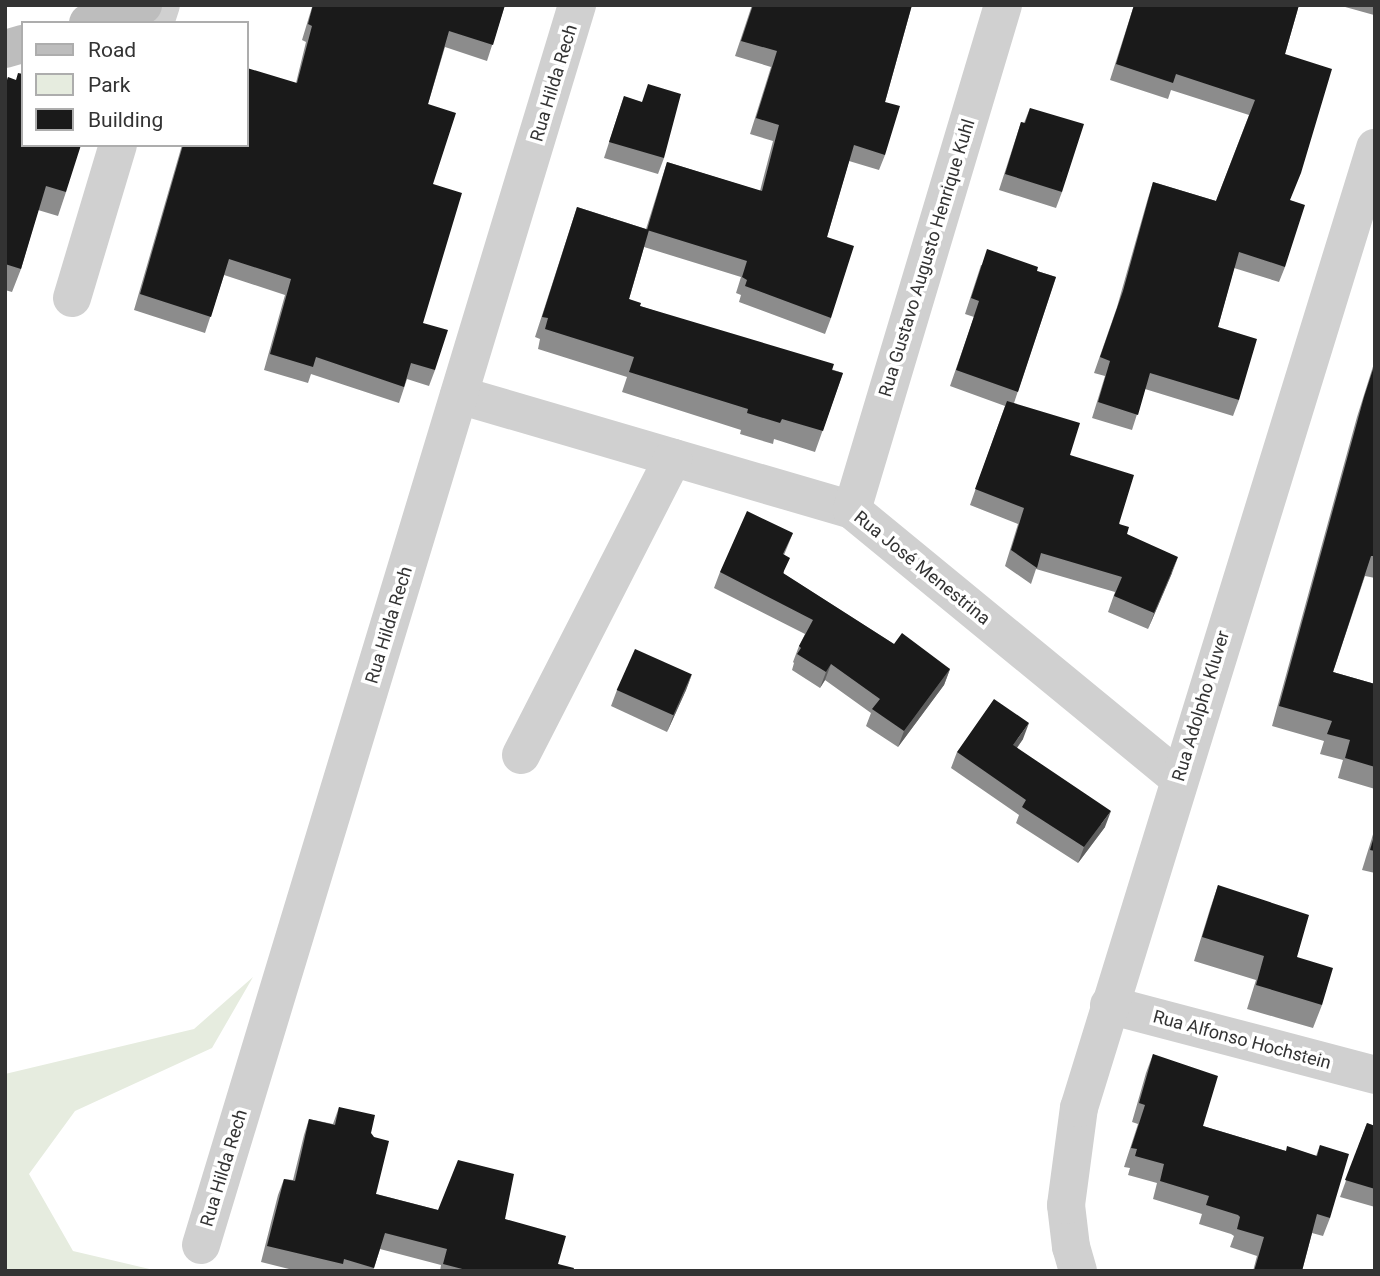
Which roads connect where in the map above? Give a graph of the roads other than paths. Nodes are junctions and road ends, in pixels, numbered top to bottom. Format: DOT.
graph roads {
  1 [pos="143,5"];
  2 [pos="578,5"];
  3 [pos="1003,5"];
  4 [pos="94,21"];
  5 [pos="117,147"];
  6 [pos="1375,148"];
  7 [pos="72,298"];
  8 [pos="459,395"];
  9 [pos="673,458"];
  10 [pos="852,510"];
  11 [pos="521,755"];
  12 [pos="1178,779"];
  13 [pos="1109,1005"];
  14 [pos="1375,1075"];
  15 [pos="201,1245"];
  16 [pos="1078,1271"];
  1 -- 4 [label="street"];
  2 -- 8 [label="street, Rua Hilda Rech"];
  3 -- 10 [label="street, Rua Gustavo Augusto Henrique Kuhl"];
  5 -- 7 [label="street"];
  6 -- 12 [label="street, Rua Adolpho Kluver"];
  8 -- 9 [label="street, Rua José Menestrina"];
  8 -- 15 [label="street, Rua Hilda Rech"];
  9 -- 10 [label="street, Rua José Menestrina"];
  9 -- 11 [label="street"];
  10 -- 12 [label="street, Rua José Menestrina"];
  12 -- 13 [label="street, Rua Adolpho Kluver"];
  13 -- 14 [label="street, Rua Alfonso Hochstein"];
  13 -- 16 [label="street, Rua Adolpho Kluver"];
}
